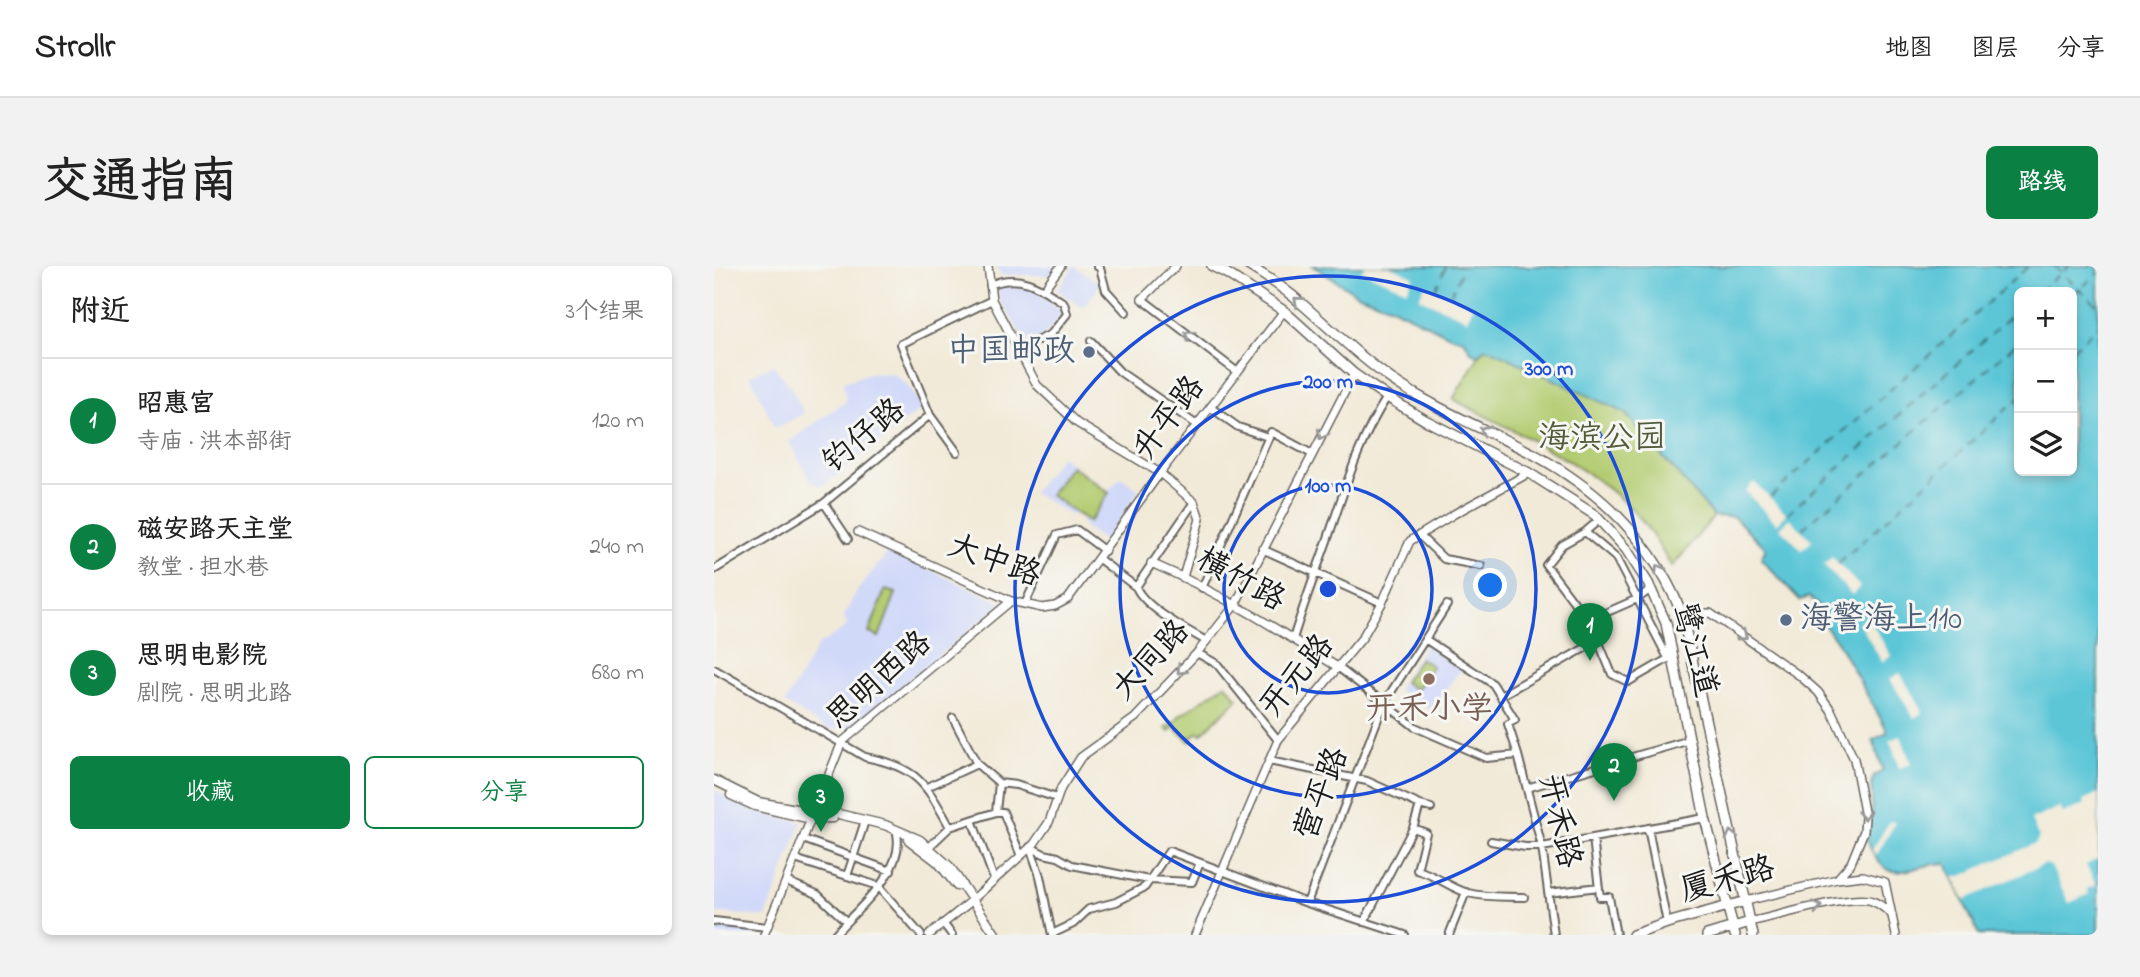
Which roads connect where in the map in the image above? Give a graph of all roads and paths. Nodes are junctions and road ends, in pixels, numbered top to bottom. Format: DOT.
graph roads {
  1 [pos="988,266"];
  2 [pos="1061,266"];
  3 [pos="1097,266"];
  4 [pos="1176,266"];
  5 [pos="1212,266"];
  6 [pos="1249,266"];
  7 [pos="990,285"];
  8 [pos="1044,289"];
  9 [pos="1142,299"];
  10 [pos="992,300"];
  11 [pos="1284,311"];
  12 [pos="1126,312"];
  13 [pos="1091,341"];
  14 [pos="1018,350"];
  15 [pos="1236,371"];
  16 [pos="1354,374"];
  17 [pos="1387,397"];
  18 [pos="1210,407"];
  19 [pos="930,415"];
  20 [pos="1197,425"];
  21 [pos="1268,437"];
  22 [pos="957,452"];
  23 [pos="1312,454"];
  24 [pos="1160,473"];
  25 [pos="1529,473"];
  26 [pos="1194,502"];
  27 [pos="824,503"];
  28 [pos="1599,520"];
  29 [pos="858,532"];
  30 [pos="1585,532"];
  31 [pos="1419,535"];
  32 [pos="848,539"];
  33 [pos="1262,550"];
  34 [pos="1105,551"];
  35 [pos="1099,559"];
  36 [pos="1151,564"];
  37 [pos="1480,566"];
  38 [pos="714,570"];
  39 [pos="1315,572"];
  40 [pos="1183,577"];
  41 [pos="1136,587"];
  42 [pos="1202,587"];
  43 [pos="1651,589"];
  44 [pos="1637,599"];
  45 [pos="1010,601"];
  46 [pos="1382,603"];
  47 [pos="1025,604"];
  48 [pos="1235,605"];
  49 [pos="1447,605"];
  50 [pos="1682,614"];
  51 [pos="1592,626"];
  52 [pos="1293,639"];
  53 [pos="1425,639"];
  54 [pos="1599,640"];
  55 [pos="1206,641"];
  56 [pos="1197,653"];
  57 [pos="1671,657"];
  58 [pos="1339,668"];
  59 [pos="714,669"];
  60 [pos="1500,696"];
  61 [pos="1384,704"];
  62 [pos="953,718"];
  63 [pos="1278,740"];
  64 [pos="1690,740"];
  65 [pos="842,742"];
  66 [pos="1518,755"];
  67 [pos="1269,761"];
  68 [pos="977,764"];
  69 [pos="1355,779"];
  70 [pos="714,780"];
  71 [pos="999,783"];
  72 [pos="714,786"];
  73 [pos="927,787"];
  74 [pos="1527,788"];
  75 [pos="1057,798"];
  76 [pos="1420,805"];
  77 [pos="1431,808"];
  78 [pos="996,812"];
  79 [pos="812,816"];
  80 [pos="1705,818"];
  81 [pos="972,820"];
  82 [pos="864,824"];
  83 [pos="950,827"];
  84 [pos="1413,828"];
  85 [pos="1648,828"];
  86 [pos="897,834"];
  87 [pos="1593,838"];
  88 [pos="803,839"];
  89 [pos="1492,841"];
  90 [pos="929,847"];
  91 [pos="1542,847"];
  92 [pos="1030,848"];
  93 [pos="1021,856"];
  94 [pos="854,858"];
  95 [pos="795,859"];
  96 [pos="1200,863"];
  97 [pos="891,871"];
  98 [pos="1222,872"];
  99 [pos="847,876"];
  100 [pos="994,879"];
  101 [pos="1837,879"];
  102 [pos="1150,880"];
  103 [pos="786,881"];
  104 [pos="878,886"];
  105 [pos="1599,887"];
  106 [pos="1466,892"];
  107 [pos="1548,893"];
  108 [pos="1524,897"];
  109 [pos="971,901"];
  110 [pos="1746,901"];
  111 [pos="1307,903"];
  112 [pos="1727,907"];
  113 [pos="1892,915"];
  114 [pos="846,920"];
  115 [pos="714,922"];
  116 [pos="1364,922"];
  117 [pos="1751,922"];
  118 [pos="943,923"];
  119 [pos="1667,923"];
  120 [pos="1734,930"];
  121 [pos="766,931"];
  122 [pos="834,935"];
  123 [pos="921,935"];
  124 [pos="929,935"];
  125 [pos="952,935"];
  126 [pos="990,935"];
  127 [pos="996,935"];
  128 [pos="1052,935"];
  129 [pos="1195,935"];
  130 [pos="1405,935"];
  131 [pos="1449,935"];
  132 [pos="1554,935"];
  133 [pos="1616,935"];
  134 [pos="1633,935"];
  135 [pos="1707,935"];
  136 [pos="1753,935"];
  137 [pos="1896,935"];
  1 -- 7 [label="street"];
  2 -- 8 [label="street"];
  3 -- 12 [label="street"];
  4 -- 9 [label="street"];
  5 -- 11 [label="main road, 鹭江道"];
  50 -- 6 [label="main road, 鹭江道, one-way"];
  7 -- 8 [label="street"];
  7 -- 10 [label="street"];
  8 -- 14 [label="street"];
  15 -- 9 [label="street, one-way"];
  10 -- 14 [label="street"];
  10 -- 19 [label="street, 钓仔路"];
  11 -- 15 [label="street, 升平路"];
  11 -- 16 [label="main road, 鹭江道"];
  13 -- 20 [label="street"];
  14 -- 24 [label="street"];
  15 -- 18 [label="street, 升平路"];
  16 -- 17 [label="main road, 鹭江道"];
  16 -- 23 [label="street, 大同路, one-way"];
  17 -- 25 [label="main road, 鹭江道"];
  17 -- 39 [label="street"];
  18 -- 20 [label="street, 升平路"];
  18 -- 21 [label="street"];
  19 -- 22 [label="street"];
  19 -- 27 [label="street, 钓仔路"];
  20 -- 24 [label="street, 升平路"];
  21 -- 23 [label="street"];
  21 -- 42 [label="street"];
  23 -- 33 [label="street, 大同路"];
  24 -- 26 [label="street"];
  24 -- 34 [label="street, 升平路"];
  25 -- 28 [label="main road, 鹭江道"];
  25 -- 31 [label="street, 开元路"];
  26 -- 36 [label="street"];
  26 -- 40 [label="street"];
  27 -- 32 [label="street"];
  27 -- 38 [label="street, 钓仔路"];
  28 -- 30 [label="street"];
  28 -- 43 [label="main road, 鹭江道"];
  29 -- 45 [label="street, 大中路"];
  30 -- 44 [label="street"];
  30 -- 51 [label="street"];
  31 -- 37 [label="street"];
  31 -- 46 [label="street, 开元路"];
  33 -- 39 [label="street"];
  33 -- 48 [label="street, 大同路"];
  34 -- 35 [label="street, 升平路"];
  34 -- 47 [label="street"];
  35 -- 41 [label="street"];
  35 -- 47 [label="street, 大中路"];
  36 -- 40 [label="street, 横竹路"];
  36 -- 41 [label="street"];
  39 -- 46 [label="street"];
  39 -- 52 [label="street"];
  40 -- 42 [label="street, 横竹路"];
  41 -- 55 [label="street"];
  42 -- 48 [label="street, 横竹路"];
  43 -- 44 [label="street"];
  43 -- 57 [label="main road, 鹭江道"];
  44 -- 51 [label="street"];
  44 -- 57 [label="street"];
  45 -- 47 [label="street, 大中路"];
  45 -- 65 [label="street, 思明西路"];
  46 -- 58 [label="street, 开元路"];
  48 -- 52 [label="street, 横竹路"];
  48 -- 55 [label="street, 大同路"];
  49 -- 53 [label="street, 营平路"];
  50 -- 101 [label="street, one-way"];
  110 -- 50 [label="main road, 鹭江道, one-way"];
  51 -- 54 [label="street"];
  52 -- 58 [label="street, 横竹路"];
  53 -- 60 [label="street"];
  53 -- 61 [label="street, 营平路"];
  54 -- 57 [label="street"];
  54 -- 60 [label="street"];
  55 -- 56 [label="street, 大同路"];
  56 -- 63 [label="street"];
  56 -- 75 [label="street, 大同路, one-way"];
  57 -- 64 [label="main road, 鹭江道"];
  58 -- 61 [label="street, 开禾路"];
  58 -- 63 [label="street, 开元路"];
  59 -- 65 [label="street"];
  60 -- 66 [label="street"];
  61 -- 66 [label="street, 开禾路"];
  61 -- 69 [label="street, 营平路"];
  62 -- 68 [label="street"];
  63 -- 67 [label="street, 开元路"];
  64 -- 74 [label="street"];
  64 -- 80 [label="main road, 鹭江道"];
  65 -- 73 [label="street"];
  65 -- 79 [label="street, 思明西路"];
  66 -- 74 [label="street, 开禾路"];
  67 -- 69 [label="street"];
  67 -- 98 [label="street, 开元路"];
  68 -- 71 [label="street"];
  68 -- 73 [label="street"];
  69 -- 76 [label="street"];
  69 -- 111 [label="street, 营平路"];
  70 -- 79 [label="main road"];
  71 -- 75 [label="street"];
  71 -- 78 [label="street"];
  72 -- 79 [label="main road"];
  73 -- 83 [label="street"];
  74 -- 91 [label="street, 开禾路"];
  75 -- 92 [label="street, 大同路"];
  76 -- 77 [label="street"];
  76 -- 84 [label="street"];
  78 -- 81 [label="street"];
  78 -- 93 [label="street"];
  79 -- 82 [label="main road"];
  79 -- 88 [label="street, 思明西路"];
  79 -- 90 [label="main road"];
  80 -- 85 [label="street"];
  80 -- 112 [label="main road, 鹭江道"];
  81 -- 83 [label="street"];
  81 -- 100 [label="street"];
  82 -- 86 [label="main road"];
  82 -- 94 [label="street"];
  83 -- 90 [label="street"];
  84 -- 106 [label="street"];
  84 -- 116 [label="street"];
  85 -- 87 [label="street"];
  85 -- 119 [label="street"];
  86 -- 97 [label="street"];
  86 -- 109 [label="main road"];
  87 -- 91 [label="street"];
  87 -- 105 [label="street"];
  88 -- 94 [label="street"];
  88 -- 95 [label="street, 思明西路"];
  89 -- 91 [label="street"];
  90 -- 109 [label="main road"];
  91 -- 107 [label="street, 开禾路"];
  92 -- 93 [label="street, 大同路"];
  92 -- 102 [label="street"];
  92 -- 128 [label="street"];
  93 -- 100 [label="street, 大同路"];
  94 -- 97 [label="street"];
  94 -- 99 [label="street"];
  95 -- 99 [label="street"];
  95 -- 103 [label="street, 思明西路"];
  96 -- 98 [label="street"];
  96 -- 102 [label="street"];
  96 -- 102 [label="street"];
  97 -- 104 [label="street"];
  98 -- 111 [label="street"];
  98 -- 129 [label="street, 开元路"];
  99 -- 104 [label="street"];
  100 -- 109 [label="street, 大同路"];
  101 -- 110 [label="street, 厦禾路"];
  101 -- 113 [label="street, 厦禾路"];
  102 -- 128 [label="street"];
  103 -- 114 [label="street"];
  103 -- 121 [label="street, 思明西路"];
  104 -- 114 [label="street"];
  104 -- 123 [label="street"];
  105 -- 107 [label="street"];
  105 -- 133 [label="street"];
  106 -- 108 [label="street"];
  106 -- 131 [label="street"];
  107 -- 132 [label="street, 开禾路"];
  109 -- 118 [label="street, 大同路"];
  109 -- 126 [label="main road"];
  109 -- 127 [label="main road"];
  110 -- 112 [label="main road, 厦禾路"];
  110 -- 117 [label="main road, 鹭江道"];
  111 -- 116 [label="street"];
  112 -- 119 [label="main road, 厦禾路"];
  112 -- 120 [label="main road, 鹭江道"];
  117 -- 113 [label="street, 厦禾路, one-way"];
  113 -- 137 [label="street"];
  114 -- 122 [label="street"];
  115 -- 121 [label="street"];
  116 -- 130 [label="street"];
  117 -- 120 [label="main road, 厦禾路"];
  117 -- 136 [label="main road, 鹭江道"];
  118 -- 124 [label="street, 大同路"];
  118 -- 125 [label="street"];
  119 -- 134 [label="main road, 厦禾路"];
  120 -- 135 [label="main road, 厦禾路"];
}
